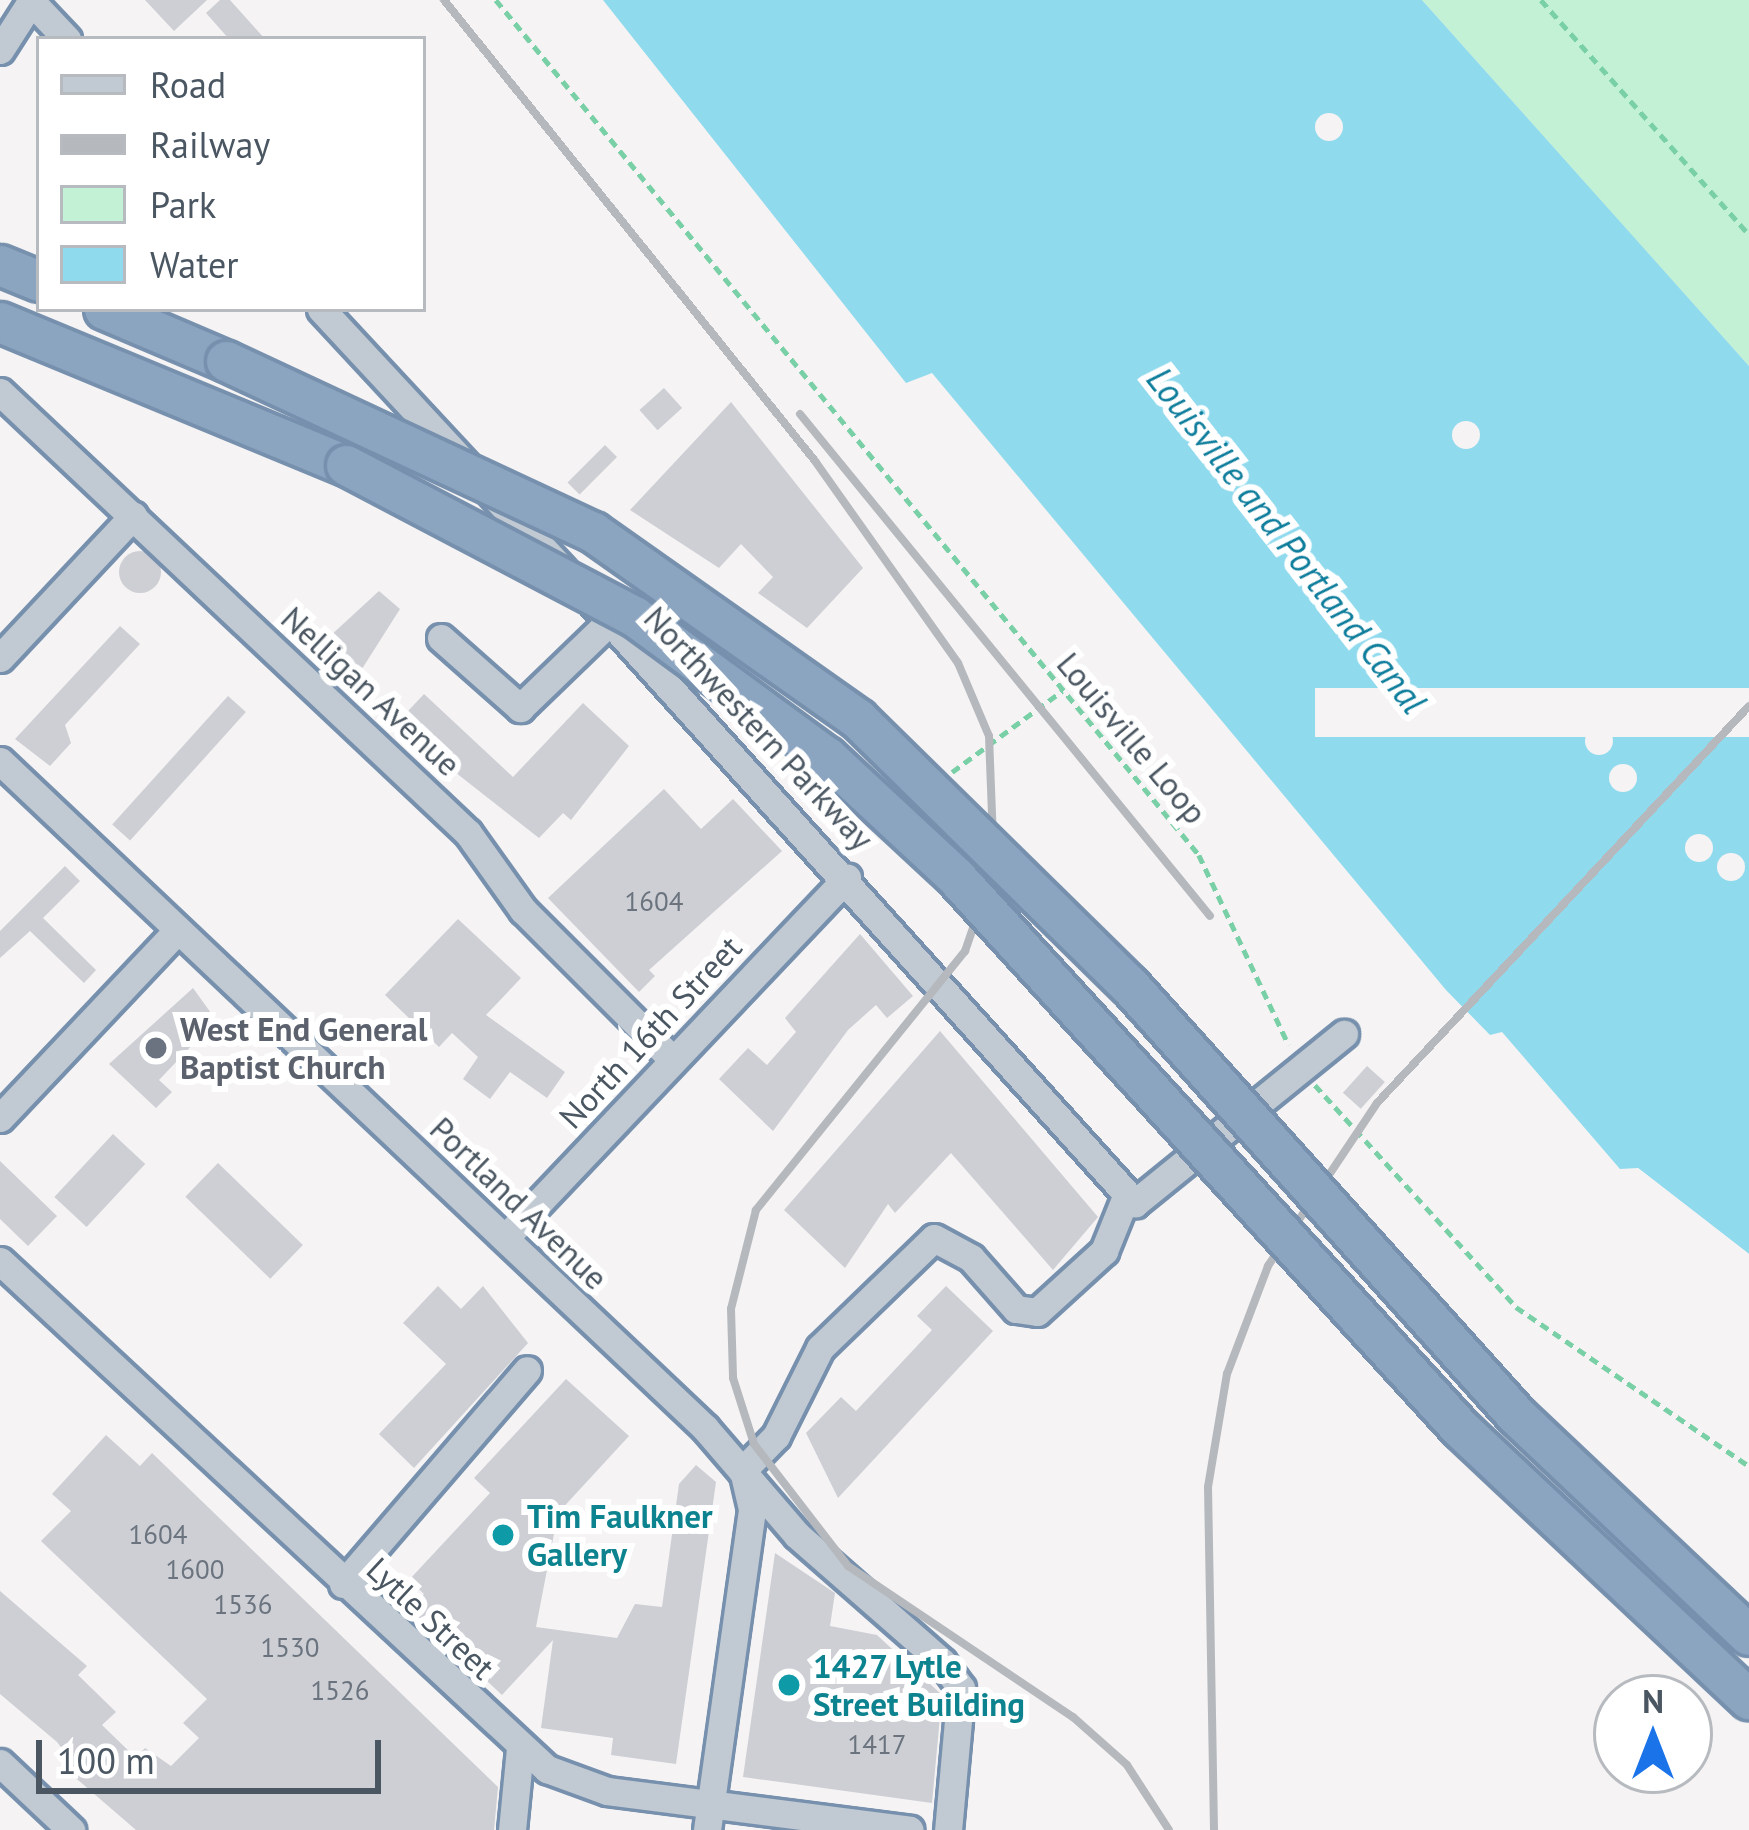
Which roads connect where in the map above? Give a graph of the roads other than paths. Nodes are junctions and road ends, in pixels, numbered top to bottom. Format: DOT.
graph roads {
  1 [pos="31,0"];
  2 [pos="64,36"];
  3 [pos="0,50"];
  4 [pos="0,265"];
  5 [pos="36,280"];
  6 [pos="111,312"];
  7 [pos="324,312"];
  8 [pos="0,322"];
  9 [pos="0,392"];
  10 [pos="133,516"];
  11 [pos="610,621"];
  12 [pos="441,638"];
  13 [pos="0,658"];
  14 [pos="0,761"];
  15 [pos="848,877"];
  16 [pos="178,930"];
  17 [pos="1344,1034"];
  18 [pos="673,1060"];
  19 [pos="1,1114"];
  20 [pos="1131,1199"];
  21 [pos="505,1238"];
  22 [pos="0,1261"];
  23 [pos="527,1370"];
  24 [pos="742,1471"];
  25 [pos="343,1584"];
  26 [pos="1749,1635"];
  27 [pos="1749,1699"];
  28 [pos="520,1749"];
  29 [pos="0,1763"];
  30 [pos="709,1817"];
  31 [pos="71,1830"];
  32 [pos="512,1830"];
  33 [pos="910,1830"];
  34 [pos="949,1830"];
  1 -- 2 [label="street"];
  1 -- 3 [label="street"];
  4 -- 5 [label="highway"];
  6 -- 26 [label="highway, bridge"];
  7 -- 11 [label="street, Northwestern Parkway"];
  8 -- 27 [label="highway, bridge"];
  9 -- 10 [label="street, Nelligan Avenue"];
  10 -- 13 [label="street"];
  10 -- 18 [label="street, Nelligan Avenue"];
  11 -- 12 [label="street"];
  11 -- 15 [label="street, Northwestern Parkway"];
  14 -- 16 [label="street, Portland Avenue"];
  15 -- 18 [label="street, North 16th Street"];
  15 -- 20 [label="street, Northwestern Parkway"];
  16 -- 19 [label="street"];
  16 -- 21 [label="street, Portland Avenue"];
  17 -- 20 [label="street"];
  18 -- 21 [label="street, North 16th Street"];
  20 -- 24 [label="street"];
  21 -- 24 [label="street, Portland Avenue"];
  22 -- 25 [label="street, Lytle Street"];
  23 -- 25 [label="street"];
  24 -- 30 [label="street"];
  24 -- 34 [label="street, Portland Avenue"];
  25 -- 28 [label="street, Lytle Street"];
  28 -- 30 [label="street, Lytle Street"];
  28 -- 32 [label="street"];
  29 -- 31 [label="street"];
  30 -- 33 [label="street, Lytle Street"];
}
